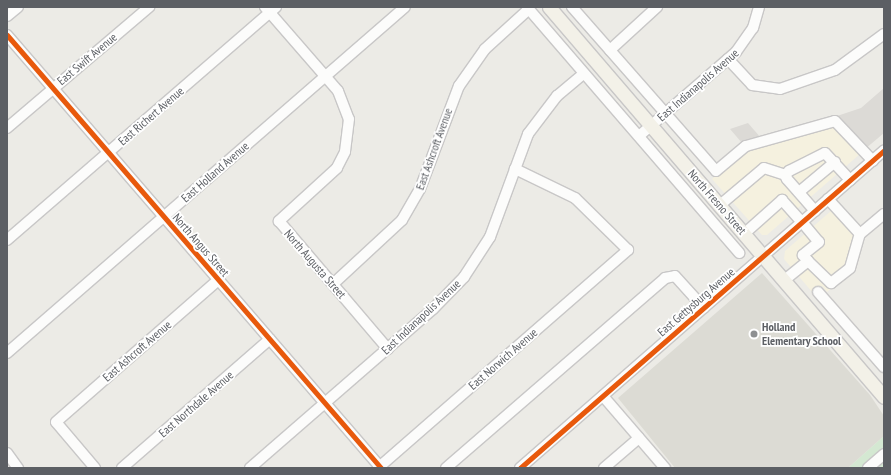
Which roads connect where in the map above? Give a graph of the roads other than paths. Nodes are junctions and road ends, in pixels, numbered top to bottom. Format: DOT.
graph roads {
  1 [pos="18,7"];
  2 [pos="148,7"];
  3 [pos="405,7"];
  4 [pos="549,7"];
  5 [pos="572,7"];
  6 [pos="657,7"];
  7 [pos="759,7"];
  8 [pos="528,8"];
  9 [pos="271,9"];
  10 [pos="7,16"];
  11 [pos="884,34"];
  12 [pos="7,35"];
  13 [pos="610,50"];
  14 [pos="728,59"];
  15 [pos="584,73"];
  16 [pos="325,76"];
  17 [pos="52,88"];
  18 [pos="665,114"];
  19 [pos="651,126"];
  20 [pos="7,128"];
  21 [pos="639,136"];
  22 [pos="884,151"];
  23 [pos="107,153"];
  24 [pos="873,161"];
  25 [pos="835,162"];
  26 [pos="515,169"];
  27 [pos="785,175"];
  28 [pos="850,180"];
  29 [pos="799,192"];
  30 [pos="828,199"];
  31 [pos="720,205"];
  32 [pos="816,211"];
  33 [pos="884,214"];
  34 [pos="164,217"];
  35 [pos="802,222"];
  36 [pos="745,233"];
  37 [pos="860,234"];
  38 [pos="7,240"];
  39 [pos="739,253"];
  40 [pos="764,255"];
  41 [pos="808,261"];
  42 [pos="786,279"];
  43 [pos="218,280"];
  44 [pos="334,284"];
  45 [pos="818,292"];
  46 [pos="704,308"];
  47 [pos="270,339"];
  48 [pos="388,349"];
  49 [pos="7,353"];
  50 [pos="884,367"];
  51 [pos="882,391"];
  52 [pos="603,396"];
  53 [pos="325,403"];
  54 [pos="639,438"];
  55 [pos="7,453"];
  56 [pos="884,454"];
  57 [pos="380,467"];
  58 [pos="18,468"];
  59 [pos="95,468"];
  60 [pos="122,468"];
  61 [pos="250,468"];
  62 [pos="446,468"];
  63 [pos="520,468"];
  64 [pos="604,468"];
  65 [pos="665,468"];
  66 [pos="868,468"];
  1 -- 10 [label="street"];
  2 -- 17 [label="street, East Swift Avenue"];
  3 -- 16 [label="street, East Holland Avenue"];
  4 -- 19 [label="main road, North Fresno Street"];
  5 -- 13 [label="street"];
  6 -- 13 [label="street"];
  7 -- 14 [label="street, East Indianapolis Avenue"];
  8 -- 15 [label="street, North Fresno Street"];
  8 -- 44 [label="street, East Ashcroft Avenue"];
  9 -- 16 [label="street, North Augusta Street"];
  9 -- 23 [label="street, East Richert Avenue"];
  11 -- 14 [label="street"];
  12 -- 17 [label="street, North Angus Street"];
  13 -- 18 [label="street"];
  14 -- 18 [label="street, East Indianapolis Avenue"];
  15 -- 21 [label="street, North Fresno Street"];
  15 -- 26 [label="street, East Indianapolis Avenue"];
  16 -- 34 [label="street, East Holland Avenue"];
  16 -- 44 [label="street, North Augusta Street"];
  17 -- 20 [label="street, East Swift Avenue"];
  17 -- 23 [label="street, North Angus Street"];
  18 -- 19 [label="street, East Indianapolis Avenue"];
  18 -- 24 [label="street"];
  19 -- 21 [label="street, East Indianapolis Avenue"];
  19 -- 31 [label="main road, North Fresno Street"];
  21 -- 39 [label="street, North Fresno Street"];
  22 -- 24 [label="street, East Gettysburg Avenue"];
  23 -- 34 [label="street, North Angus Street"];
  23 -- 38 [label="street, East Richert Avenue"];
  24 -- 28 [label="street, East Gettysburg Avenue"];
  25 -- 27 [label="street"];
  25 -- 28 [label="street"];
  25 -- 29 [label="street"];
  26 -- 48 [label="street, East Indianapolis Avenue"];
  26 -- 57 [label="street, East Norwich Avenue"];
  27 -- 29 [label="street"];
  27 -- 31 [label="street"];
  28 -- 30 [label="street, East Gettysburg Avenue"];
  29 -- 32 [label="street"];
  30 -- 32 [label="street, East Gettysburg Avenue"];
  30 -- 37 [label="street"];
  31 -- 36 [label="main road, North Fresno Street"];
  32 -- 35 [label="street, East Gettysburg Avenue"];
  33 -- 37 [label="street"];
  34 -- 43 [label="street, North Angus Street"];
  34 -- 49 [label="street, East Holland Avenue"];
  35 -- 36 [label="street"];
  35 -- 40 [label="street, East Gettysburg Avenue"];
  35 -- 41 [label="street"];
  36 -- 40 [label="main road, North Fresno Street"];
  37 -- 41 [label="street"];
  40 -- 42 [label="main road, North Fresno Street"];
  40 -- 46 [label="street, East Gettysburg Avenue"];
  41 -- 42 [label="street"];
  42 -- 51 [label="main road, North Fresno Street"];
  43 -- 47 [label="street, North Angus Street"];
  43 -- 59 [label="street, East Ashcroft Avenue"];
  44 -- 48 [label="street, North Augusta Street"];
  45 -- 50 [label="street"];
  46 -- 52 [label="street, East Gettysburg Avenue"];
  46 -- 62 [label="street"];
  47 -- 53 [label="street, North Angus Street"];
  47 -- 60 [label="street, East Northdale Avenue"];
  48 -- 53 [label="street, East Indianapolis Avenue"];
  52 -- 54 [label="street"];
  52 -- 63 [label="street, East Gettysburg Avenue"];
  53 -- 57 [label="street, North Angus Street"];
  53 -- 61 [label="street, East Indianapolis Avenue"];
  54 -- 64 [label="street"];
  54 -- 65 [label="street"];
  55 -- 58 [label="street"];
  56 -- 66 [label="street"];
}
